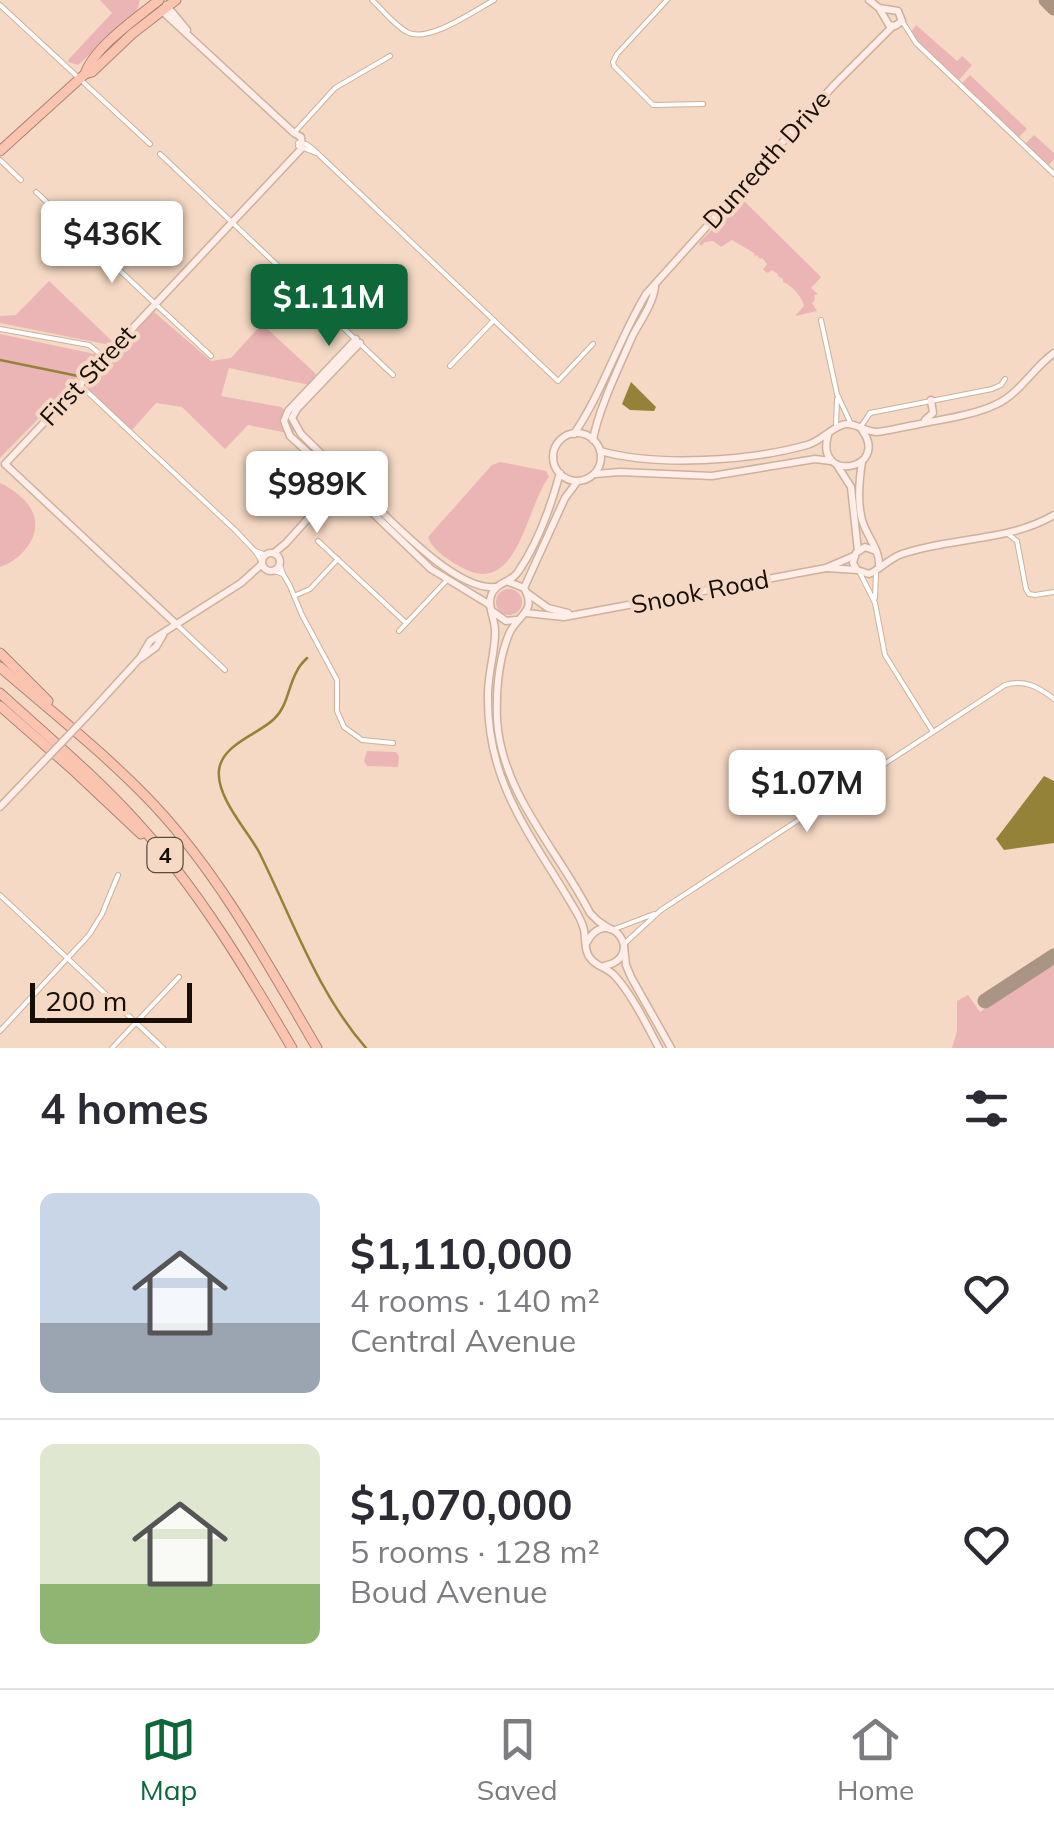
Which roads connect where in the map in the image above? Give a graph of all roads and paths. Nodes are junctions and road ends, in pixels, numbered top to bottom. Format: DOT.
graph roads {
  1 [pos="372,0"];
  2 [pos="494,0"];
  3 [pos="667,0"];
  4 [pos="870,0"];
  5 [pos="161,3"];
  6 [pos="0,5"];
  7 [pos="892,21"];
  8 [pos="390,56"];
  9 [pos="82,77"];
  10 [pos="703,104"];
  11 [pos="294,133"];
  12 [pos="150,144"];
  13 [pos="301,145"];
  14 [pos="0,151"];
  15 [pos="160,154"];
  16 [pos="0,160"];
  17 [pos="1054,174"];
  18 [pos="22,180"];
  19 [pos="36,192"];
  20 [pos="231,221"];
  21 [pos="655,286"];
  22 [pos="155,303"];
  23 [pos="494,320"];
  24 [pos="821,320"];
  25 [pos="0,329"];
  26 [pos="358,341"];
  27 [pos="592,344"];
  28 [pos="1054,353"];
  29 [pos="211,356"];
  30 [pos="104,358"];
  31 [pos="450,366"];
  32 [pos="392,375"];
  33 [pos="1004,379"];
  34 [pos="79,384"];
  35 [pos="837,394"];
  36 [pos="931,400"];
  37 [pos="851,424"];
  38 [pos="836,427"];
  39 [pos="904,427"];
  40 [pos="861,429"];
  41 [pos="574,434"];
  42 [pos="828,436"];
  43 [pos="593,440"];
  44 [pos="600,450"];
  45 [pos="2,462"];
  46 [pos="862,462"];
  47 [pos="834,463"];
  48 [pos="324,467"];
  49 [pos="339,472"];
  50 [pos="560,473"];
  51 [pos="595,474"];
  52 [pos="578,481"];
  53 [pos="340,488"];
  54 [pos="358,494"];
  55 [pos="1054,515"];
  56 [pos="1004,534"];
  57 [pos="318,541"];
  58 [pos="876,550"];
  59 [pos="856,553"];
  60 [pos="338,559"];
  61 [pos="270,562"];
  62 [pos="826,568"];
  63 [pos="878,569"];
  64 [pos="858,572"];
  65 [pos="283,574"];
  66 [pos="447,580"];
  67 [pos="508,582"];
  68 [pos="496,586"];
  69 [pos="526,591"];
  70 [pos="1054,592"];
  71 [pos="294,596"];
  72 [pos="875,603"];
  73 [pos="491,608"];
  74 [pos="526,612"];
  75 [pos="574,614"];
  76 [pos="518,620"];
  77 [pos="406,623"];
  78 [pos="176,624"];
  79 [pos="399,631"];
  80 [pos="0,652"];
  81 [pos="0,667"];
  82 [pos="225,670"];
  83 [pos="0,693"];
  84 [pos="1054,698"];
  85 [pos="0,706"];
  86 [pos="934,732"];
  87 [pos="393,743"];
  88 [pos="100,752"];
  89 [pos="0,808"];
  90 [pos="172,864"];
  91 [pos="118,875"];
  92 [pos="0,894"];
  93 [pos="661,910"];
  94 [pos="611,929"];
  95 [pos="586,944"];
  96 [pos="624,945"];
  97 [pos="69,958"];
  98 [pos="604,966"];
  99 [pos="179,977"];
  100 [pos="136,1022"];
  101 [pos="0,1032"];
  102 [pos="112,1048"];
  103 [pos="163,1048"];
  104 [pos="292,1048"];
  105 [pos="317,1048"];
  106 [pos="659,1048"];
  107 [pos="671,1048"];
  1 -- 2 [label="street"];
  3 -- 10 [label="street"];
  4 -- 7 [label="main road"];
  5 -- 9 [label="highway"];
  5 -- 11 [label="main road"];
  6 -- 9 [label="street"];
  7 -- 17 [label="street"];
  7 -- 21 [label="main road, Dunreath Drive"];
  8 -- 11 [label="street"];
  9 -- 12 [label="street"];
  9 -- 14 [label="highway"];
  11 -- 13 [label="main road"];
  13 -- 20 [label="main road, First Street"];
  13 -- 23 [label="street"];
  15 -- 20 [label="street"];
  16 -- 18 [label="street"];
  19 -- 22 [label="street"];
  20 -- 22 [label="main road, First Street"];
  20 -- 26 [label="street"];
  21 -- 41 [label="main road, Dunreath Drive"];
  21 -- 43 [label="main road, Dunreath Drive"];
  22 -- 29 [label="street"];
  22 -- 30 [label="main road, First Street"];
  23 -- 27 [label="street"];
  23 -- 31 [label="street"];
  24 -- 35 [label="street"];
  25 -- 30 [label="street"];
  26 -- 32 [label="street"];
  26 -- 48 [label="main road"];
  26 -- 49 [label="main road"];
  28 -- 39 [label="main road"];
  30 -- 34 [label="main road, First Street"];
  33 -- 36 [label="street"];
  34 -- 45 [label="main road, First Street"];
  34 -- 61 [label="street"];
  35 -- 37 [label="street"];
  35 -- 38 [label="street"];
  36 -- 39 [label="main road"];
  36 -- 40 [label="street"];
  37 -- 38 [label="main road"];
  37 -- 40 [label="main road"];
  38 -- 42 [label="main road"];
  39 -- 40 [label="main road"];
  40 -- 46 [label="main road"];
  41 -- 43 [label="main road"];
  41 -- 50 [label="main road"];
  42 -- 44 [label="main road"];
  42 -- 47 [label="main road"];
  43 -- 44 [label="main road"];
  44 -- 51 [label="main road"];
  45 -- 78 [label="main road"];
  46 -- 47 [label="main road"];
  46 -- 58 [label="main road"];
  47 -- 51 [label="main road"];
  47 -- 59 [label="main road"];
  48 -- 53 [label="main road"];
  48 -- 53 [label="main road"];
  49 -- 53 [label="main road"];
  49 -- 54 [label="main road"];
  50 -- 52 [label="main road"];
  50 -- 67 [label="main road"];
  51 -- 52 [label="main road"];
  52 -- 69 [label="main road"];
  53 -- 54 [label="main road"];
  53 -- 61 [label="main road"];
  54 -- 66 [label="main road"];
  54 -- 68 [label="main road"];
  55 -- 56 [label="main road"];
  56 -- 63 [label="main road"];
  56 -- 70 [label="street"];
  57 -- 60 [label="street"];
  58 -- 59 [label="main road"];
  58 -- 63 [label="main road"];
  59 -- 62 [label="main road, Snook Road"];
  59 -- 64 [label="main road"];
  60 -- 71 [label="street"];
  60 -- 77 [label="street"];
  61 -- 65 [label="street"];
  61 -- 65 [label="street"];
  61 -- 78 [label="main road"];
  62 -- 64 [label="main road, Snook Road"];
  62 -- 75 [label="main road, Snook Road"];
  63 -- 64 [label="main road"];
  63 -- 72 [label="street"];
  64 -- 72 [label="street"];
  65 -- 71 [label="street"];
  66 -- 73 [label="main road"];
  66 -- 77 [label="street"];
  67 -- 68 [label="main road"];
  67 -- 69 [label="main road"];
  68 -- 73 [label="main road"];
  69 -- 74 [label="main road"];
  69 -- 75 [label="main road"];
  71 -- 87 [label="street"];
  72 -- 86 [label="street"];
  73 -- 76 [label="main road"];
  73 -- 95 [label="main road"];
  74 -- 75 [label="main road, Snook Road"];
  74 -- 76 [label="main road"];
  76 -- 94 [label="main road"];
  77 -- 79 [label="street"];
  78 -- 82 [label="street"];
  78 -- 89 [label="main road, bridge"];
  80 -- 88 [label="highway, 4"];
  81 -- 88 [label="highway, 4"];
  83 -- 90 [label="highway, 4"];
  84 -- 86 [label="street"];
  85 -- 90 [label="highway, 4"];
  86 -- 93 [label="street"];
  88 -- 105 [label="highway, 4"];
  90 -- 104 [label="highway, 4"];
  91 -- 97 [label="street"];
  92 -- 97 [label="street"];
  93 -- 94 [label="street"];
  93 -- 96 [label="street"];
  94 -- 95 [label="main road"];
  94 -- 96 [label="main road"];
  95 -- 98 [label="main road"];
  96 -- 98 [label="main road"];
  96 -- 107 [label="main road"];
  97 -- 100 [label="street"];
  97 -- 101 [label="street"];
  98 -- 106 [label="main road"];
  99 -- 100 [label="street"];
  100 -- 102 [label="street"];
  100 -- 103 [label="street"];
}
